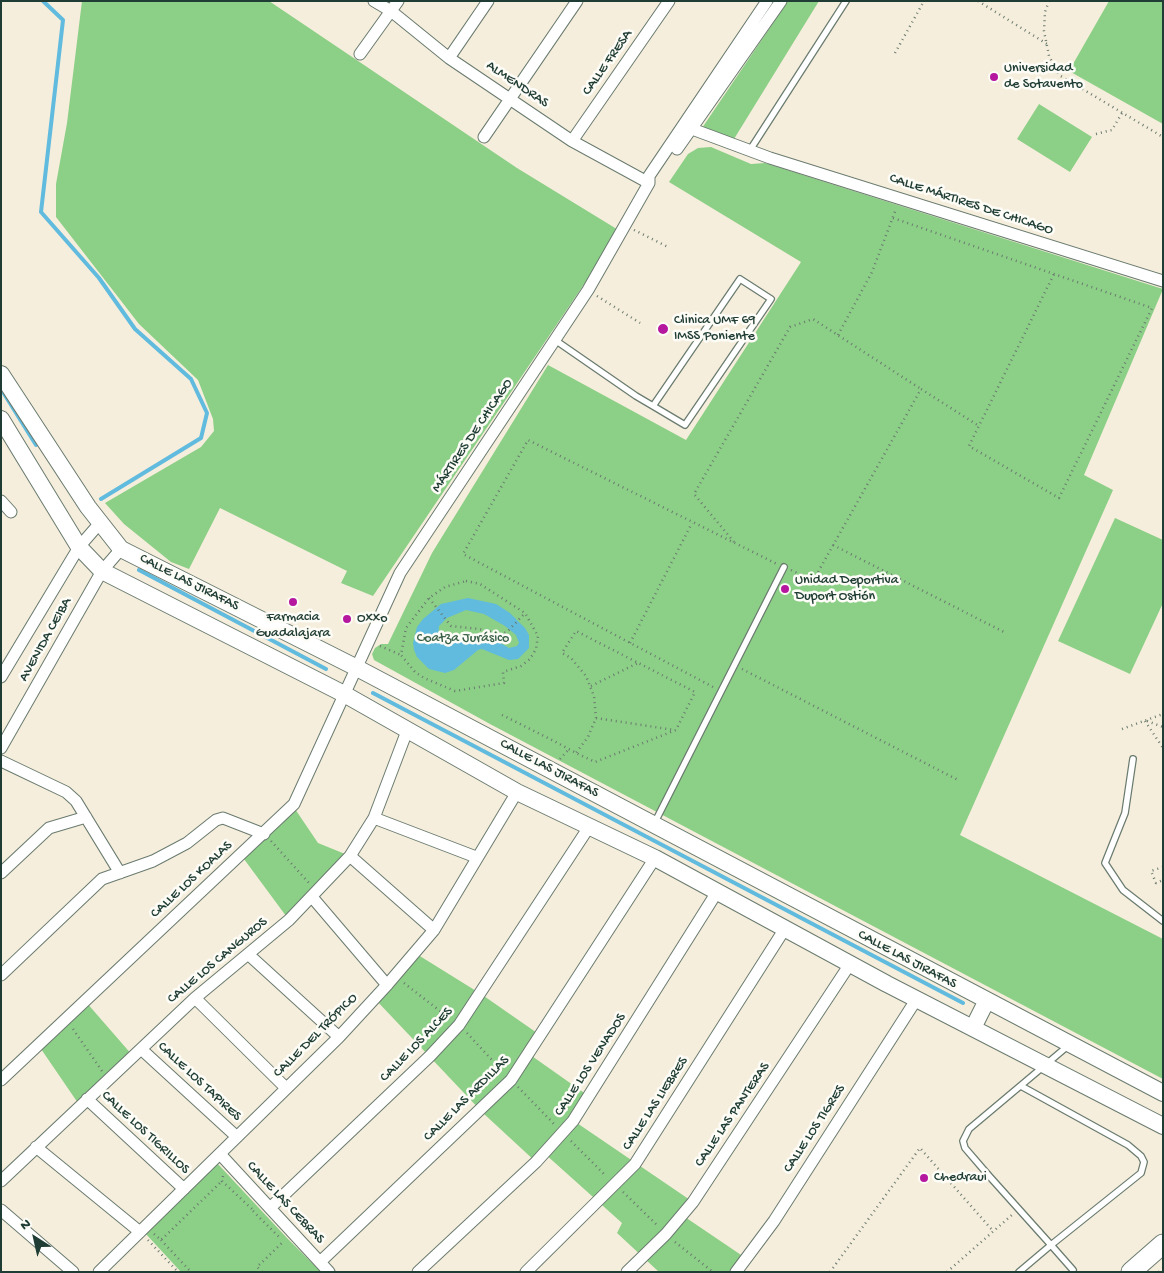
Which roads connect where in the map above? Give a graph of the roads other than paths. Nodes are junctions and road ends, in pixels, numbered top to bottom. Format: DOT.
graph roads {
  1 [pos="374,1"];
  2 [pos="488,1"];
  3 [pos="577,1"];
  4 [pos="669,1"];
  5 [pos="767,1"];
  6 [pos="781,1"];
  7 [pos="846,1"];
  8 [pos="395,6"];
  9 [pos="360,54"];
  10 [pos="449,58"];
  11 [pos="510,99"];
  12 [pos="688,127"];
  13 [pos="484,137"];
  14 [pos="572,141"];
  15 [pos="750,150"];
  16 [pos="649,183"];
  17 [pos="1163,281"];
  18 [pos="556,340"];
  19 [pos="1,374"];
  20 [pos="653,406"];
  21 [pos="1,419"];
  22 [pos="1,501"];
  23 [pos="11,512"];
  24 [pos="99,524"];
  25 [pos="79,547"];
  26 [pos="121,549"];
  27 [pos="784,567"];
  28 [pos="102,570"];
  29 [pos="357,668"];
  30 [pos="1,677"];
  31 [pos="344,694"];
  32 [pos="407,730"];
  33 [pos="1,748"];
  34 [pos="1133,759"];
  35 [pos="1,760"];
  36 [pos="517,792"];
  37 [pos="86,817"];
  38 [pos="374,818"];
  39 [pos="654,825"];
  40 [pos="589,827"];
  41 [pos="264,834"];
  42 [pos="350,856"];
  43 [pos="476,858"];
  44 [pos="655,858"];
  45 [pos="1,873"];
  46 [pos="120,873"];
  47 [pos="717,892"];
  48 [pos="314,894"];
  49 [pos="1163,921"];
  50 [pos="434,930"];
  51 [pos="784,930"];
  52 [pos="248,955"];
  53 [pos="850,964"];
  54 [pos="1,975"];
  55 [pos="387,986"];
  56 [pos="195,998"];
  57 [pos="916,1000"];
  58 [pos="986,1002"];
  59 [pos="972,1028"];
  60 [pos="339,1037"];
  61 [pos="1069,1045"];
  62 [pos="141,1048"];
  63 [pos="1045,1067"];
  64 [pos="1,1080"];
  65 [pos="1021,1086"];
  66 [pos="286,1088"];
  67 [pos="1163,1094"];
  68 [pos="87,1099"];
  69 [pos="1163,1126"];
  70 [pos="237,1137"];
  71 [pos="36,1147"];
  72 [pos="224,1158"];
  73 [pos="1,1181"];
  74 [pos="184,1189"];
  75 [pos="270,1208"];
  76 [pos="1,1210"];
  77 [pos="143,1229"];
  78 [pos="1163,1244"];
  79 [pos="1051,1246"];
  80 [pos="320,1262"];
  81 [pos="1073,1271"];
  82 [pos="72,1272"];
  83 [pos="99,1272"];
  84 [pos="329,1272"];
  85 [pos="418,1272"];
  86 [pos="526,1272"];
  87 [pos="627,1272"];
  88 [pos="736,1272"];
  89 [pos="1019,1272"];
  90 [pos="1131,1272"];
  1 -- 8 [label="street, ALMENDRAS"];
  2 -- 10 [label="street"];
  3 -- 11 [label="street"];
  4 -- 14 [label="street, CALLE FRESA"];
  5 -- 12 [label="street"];
  6 -- 12 [label="street"];
  7 -- 15 [label="lane"];
  8 -- 9 [label="street"];
  8 -- 10 [label="street, ALMENDRAS"];
  10 -- 11 [label="street, ALMENDRAS"];
  11 -- 13 [label="street"];
  11 -- 14 [label="street, ALMENDRAS"];
  12 -- 15 [label="street"];
  12 -- 16 [label="street"];
  14 -- 16 [label="street, ALMENDRAS"];
  15 -- 17 [label="street, CALLE MÁRTIRES DE CHICAGO"];
  16 -- 18 [label="street, MÁRTIRES DE CHICAGO"];
  18 -- 20 [label="lane"];
  18 -- 29 [label="street, MÁRTIRES DE CHICAGO"];
  19 -- 24 [label="main road, CALLE LAS JIRAFAS"];
  20 -- 20 [label="lane"];
  21 -- 25 [label="main road, CALLE LAS JIRAFAS"];
  22 -- 23 [label="street"];
  24 -- 25 [label="street, AVENIDA CEIBA"];
  24 -- 26 [label="main road, CALLE LAS JIRAFAS"];
  25 -- 28 [label="main road, CALLE LAS JIRAFAS"];
  25 -- 30 [label="street, AVENIDA CEIBA"];
  26 -- 28 [label="street, AVENIDA CEIBA"];
  26 -- 29 [label="main road, CALLE LAS JIRAFAS"];
  27 -- 39 [label="lane"];
  28 -- 31 [label="main road, CALLE LAS JIRAFAS"];
  28 -- 33 [label="street, AVENIDA CEIBA"];
  29 -- 31 [label="street, CALLE LOS KOALAS"];
  29 -- 39 [label="main road, CALLE LAS JIRAFAS"];
  31 -- 32 [label="main road, CALLE LAS JIRAFAS"];
  31 -- 41 [label="street, CALLE LOS KOALAS"];
  32 -- 36 [label="main road, CALLE LAS JIRAFAS"];
  32 -- 38 [label="street, CALLE LOS CANGUROS"];
  34 -- 49 [label="lane"];
  35 -- 37 [label="street"];
  36 -- 40 [label="main road, CALLE LAS JIRAFAS"];
  36 -- 43 [label="street, CALLE DEL TRÓPICO"];
  37 -- 45 [label="street"];
  37 -- 46 [label="street"];
  38 -- 42 [label="street, CALLE LOS CANGUROS"];
  38 -- 43 [label="street"];
  39 -- 58 [label="main road, CALLE LAS JIRAFAS"];
  40 -- 44 [label="main road, CALLE LAS JIRAFAS"];
  40 -- 75 [label="street, CALLE LOS ALCES"];
  41 -- 46 [label="street"];
  41 -- 64 [label="street, CALLE LOS KOALAS"];
  42 -- 48 [label="street, CALLE LOS CANGUROS"];
  42 -- 50 [label="street"];
  43 -- 50 [label="street, CALLE DEL TRÓPICO"];
  44 -- 47 [label="main road, CALLE LAS JIRAFAS"];
  44 -- 80 [label="street, CALLE LAS ARDILLAS"];
  46 -- 54 [label="street"];
  47 -- 51 [label="main road, CALLE LAS JIRAFAS"];
  47 -- 85 [label="street, CALLE LOS VENADOS"];
  48 -- 52 [label="street, CALLE LOS CANGUROS"];
  48 -- 55 [label="street"];
  50 -- 55 [label="street, CALLE DEL TRÓPICO"];
  51 -- 53 [label="main road, CALLE LAS JIRAFAS"];
  51 -- 86 [label="street, CALLE LAS LIEBRES"];
  52 -- 56 [label="street, CALLE LOS CANGUROS"];
  52 -- 60 [label="street"];
  53 -- 57 [label="main road, CALLE LAS JIRAFAS"];
  53 -- 87 [label="street, CALLE LAS PANTERAS"];
  55 -- 60 [label="street, CALLE DEL TRÓPICO"];
  56 -- 62 [label="street, CALLE LOS CANGUROS"];
  56 -- 66 [label="street"];
  57 -- 59 [label="main road, CALLE LAS JIRAFAS"];
  57 -- 88 [label="street, CALLE LOS TIGRES"];
  58 -- 59 [label="main road"];
  58 -- 61 [label="main road, CALLE LAS JIRAFAS"];
  59 -- 63 [label="main road, CALLE LAS JIRAFAS"];
  60 -- 66 [label="street, CALLE DEL TRÓPICO"];
  61 -- 63 [label="lane"];
  61 -- 67 [label="main road, CALLE LAS JIRAFAS"];
  62 -- 68 [label="street, CALLE LOS CANGUROS"];
  62 -- 70 [label="street, CALLE LOS TAPIRES"];
  63 -- 65 [label="lane"];
  63 -- 69 [label="main road, CALLE LAS JIRAFAS"];
  65 -- 79 [label="lane"];
  65 -- 79 [label="lane"];
  66 -- 70 [label="street, CALLE DEL TRÓPICO"];
  68 -- 71 [label="street, CALLE LOS CANGUROS"];
  68 -- 74 [label="street, CALLE LOS TIGRILLOS"];
  70 -- 72 [label="street, CALLE DEL TRÓPICO"];
  71 -- 73 [label="street, CALLE LOS CANGUROS"];
  71 -- 77 [label="street"];
  72 -- 74 [label="street, CALLE DEL TRÓPICO"];
  72 -- 75 [label="street, CALLE LAS CEBRAS"];
  74 -- 77 [label="street, CALLE DEL TRÓPICO"];
  75 -- 80 [label="street, CALLE LAS CEBRAS"];
  76 -- 82 [label="street"];
  77 -- 83 [label="street, CALLE DEL TRÓPICO"];
  78 -- 90 [label="main road"];
  79 -- 81 [label="lane"];
  79 -- 89 [label="lane"];
  80 -- 84 [label="street, CALLE LAS CEBRAS"];
}
